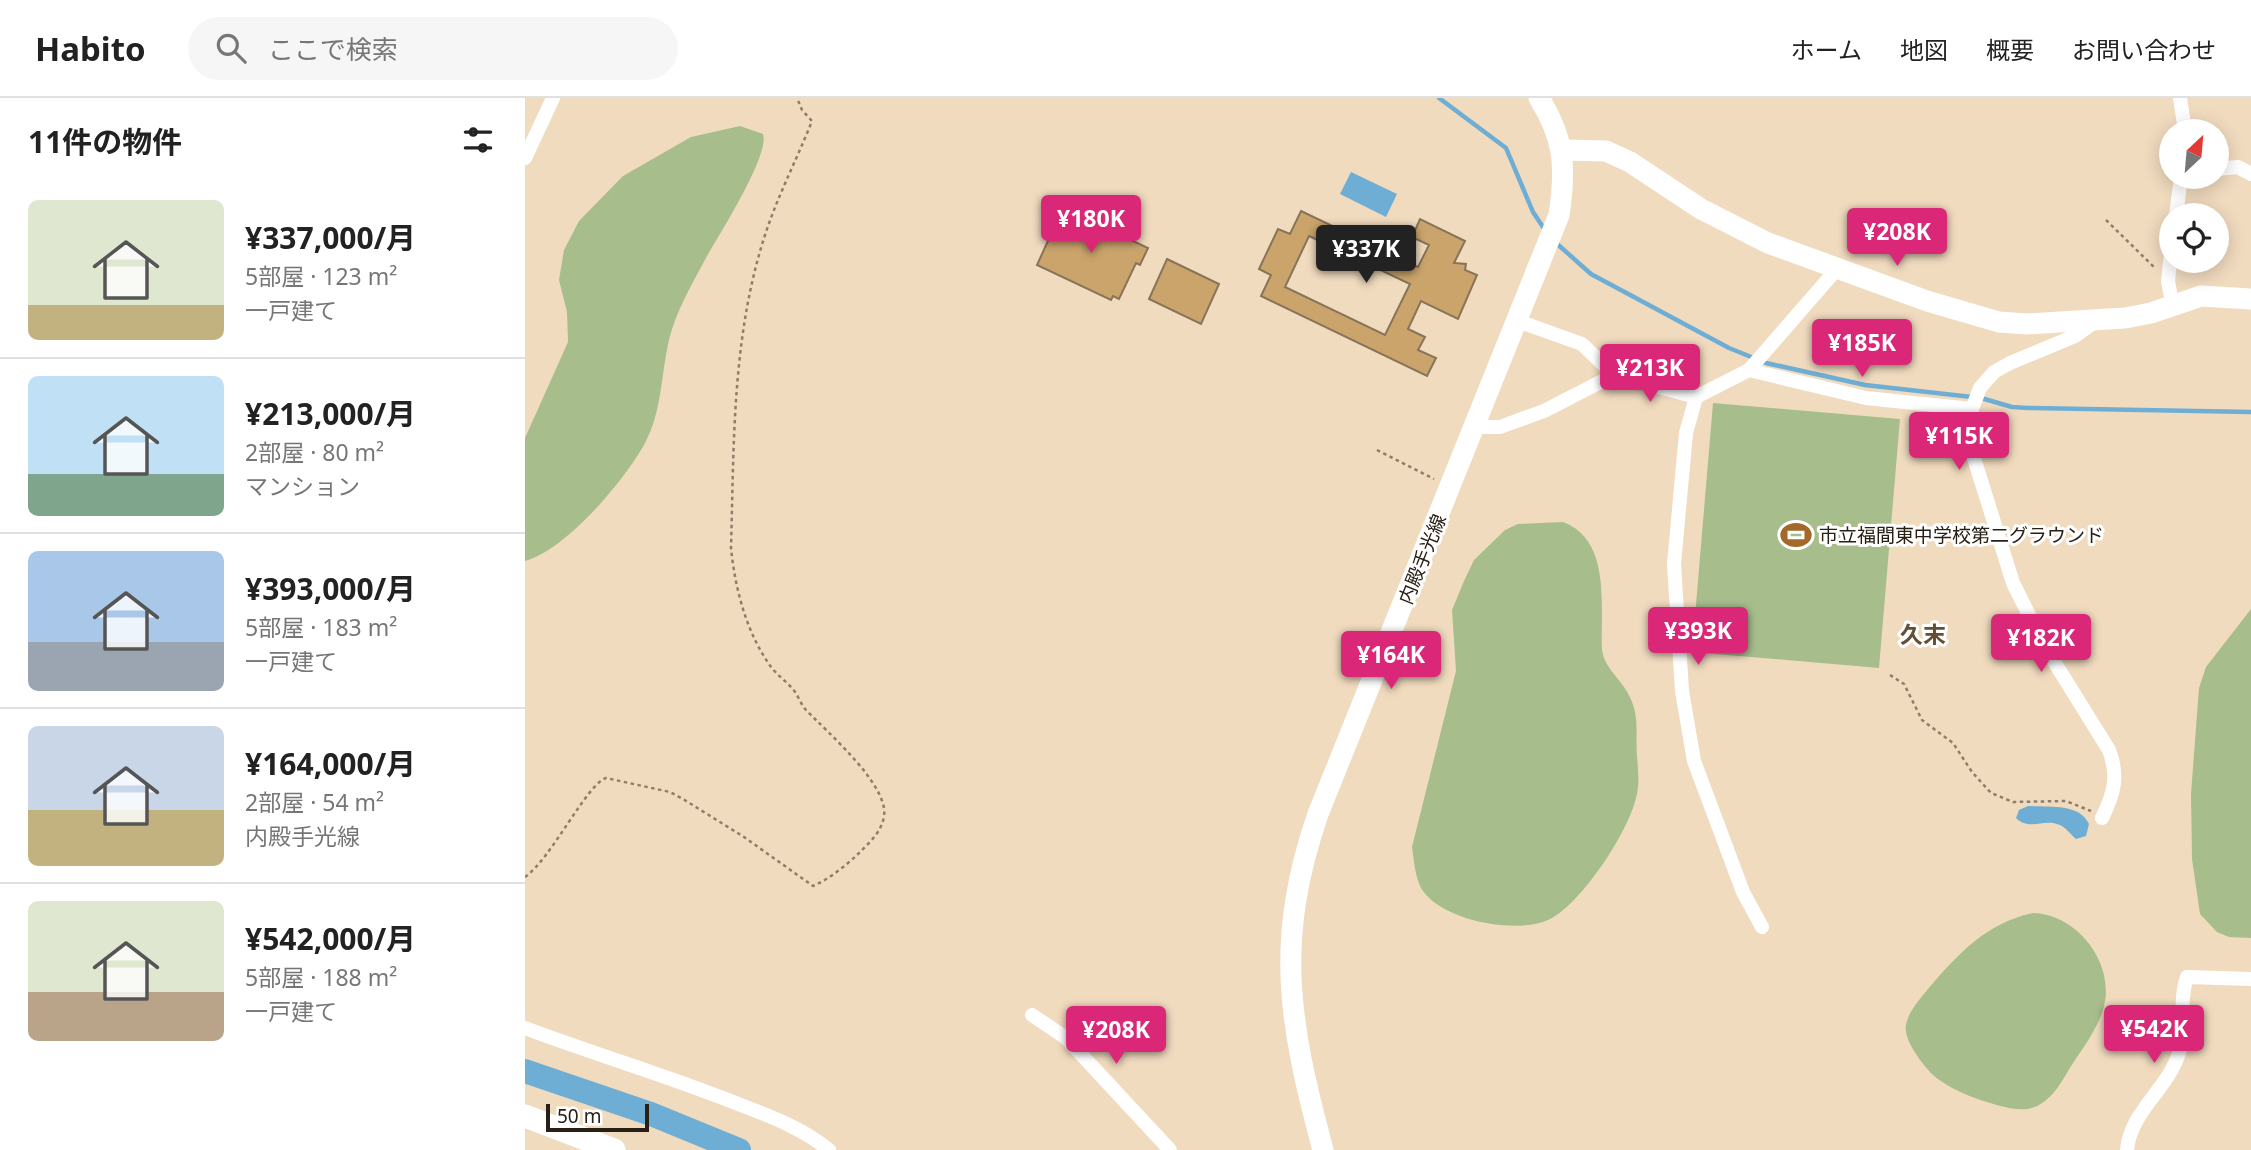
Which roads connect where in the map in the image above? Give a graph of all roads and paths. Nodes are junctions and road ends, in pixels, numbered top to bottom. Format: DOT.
graph roads {
  1 [pos="553,98"];
  2 [pos="797,98"];
  3 [pos="1539,98"];
  4 [pos="2181,98"];
  5 [pos="2184,119"];
  6 [pos="1563,150"];
  7 [pos="525,158"];
  8 [pos="2229,168"];
  9 [pos="2251,174"];
  10 [pos="2106,220"];
  11 [pos="1837,269"];
  12 [pos="2169,273"];
  13 [pos="2168,281"];
  14 [pos="2250,293"];
  15 [pos="2172,303"];
  16 [pos="1515,320"];
  17 [pos="2096,321"];
  18 [pos="1749,370"];
  19 [pos="1613,375"];
  20 [pos="1696,397"];
  21 [pos="1972,409"];
  22 [pos="1474,427"];
  23 [pos="1377,450"];
  24 [pos="1450,487"];
  25 [pos="1891,675"];
  26 [pos="2102,818"];
  27 [pos="525,877"];
  28 [pos="1762,928"];
  29 [pos="2251,979"];
  30 [pos="1032,1015"];
  31 [pos="525,1028"];
  32 [pos="525,1116"];
  33 [pos="614,1150"];
  34 [pos="829,1150"];
  35 [pos="1170,1150"];
  36 [pos="1323,1150"];
  37 [pos="2127,1150"];
  1 -- 7 [label="street"];
  2 -- 27 [label="path"];
  3 -- 6 [label="main road, 内殿手光線"];
  4 -- 5 [label="street"];
  6 -- 11 [label="main road"];
  6 -- 16 [label="main road, 内殿手光線"];
  8 -- 9 [label="street"];
  10 -- 13 [label="path"];
  11 -- 17 [label="main road"];
  11 -- 18 [label="street"];
  12 -- 13 [label="street"];
  13 -- 15 [label="street"];
  14 -- 15 [label="main road"];
  15 -- 17 [label="main road"];
  16 -- 19 [label="street"];
  16 -- 22 [label="main road, 内殿手光線"];
  17 -- 21 [label="street"];
  18 -- 20 [label="street"];
  18 -- 21 [label="street"];
  19 -- 20 [label="street"];
  19 -- 22 [label="street"];
  20 -- 28 [label="street"];
  21 -- 26 [label="street"];
  22 -- 24 [label="main road, 内殿手光線"];
  23 -- 24 [label="path"];
  24 -- 36 [label="main road, 内殿手光線"];
  25 -- 26 [label="path"];
  29 -- 37 [label="street"];
  30 -- 35 [label="street"];
  31 -- 34 [label="street"];
  32 -- 33 [label="main road"];
}
